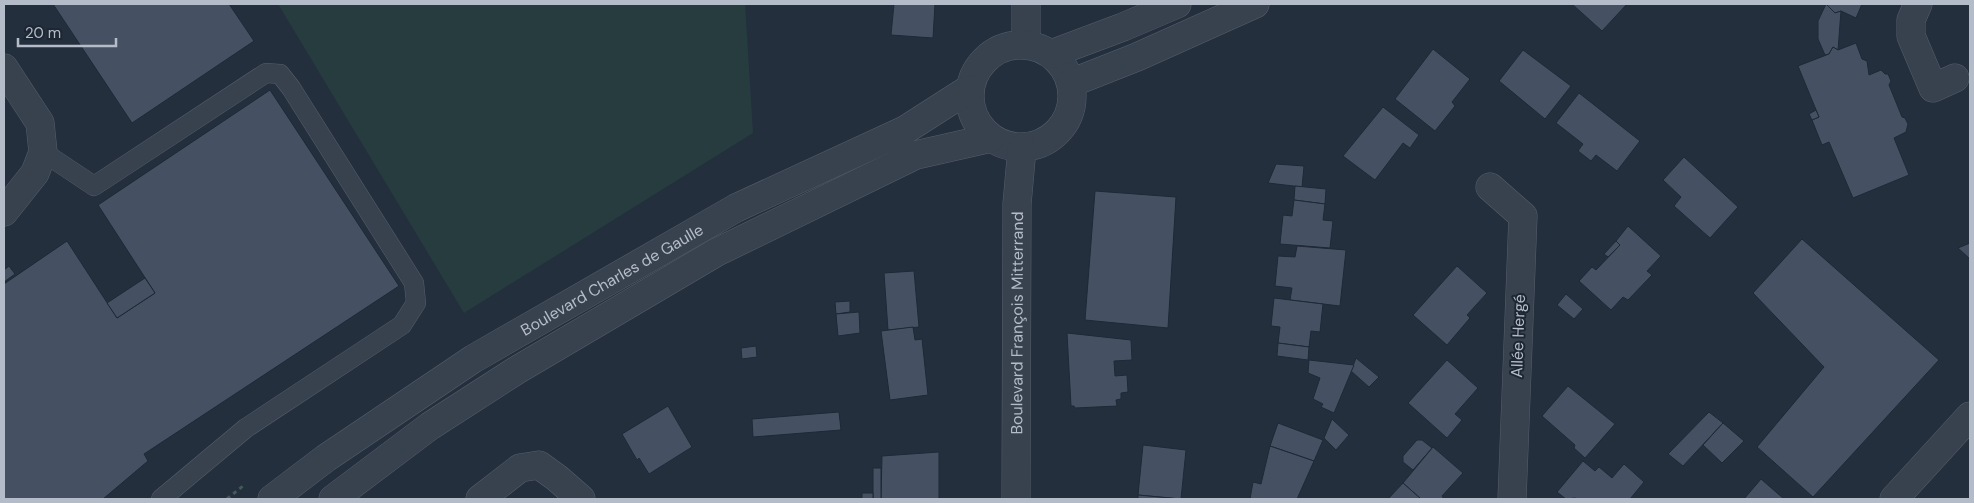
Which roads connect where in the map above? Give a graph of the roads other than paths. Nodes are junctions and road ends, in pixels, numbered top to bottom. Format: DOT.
graph roads {
  1 [pos="1026,4"];
  2 [pos="1177,4"];
  3 [pos="1255,4"];
  4 [pos="1918,4"];
  5 [pos="1038,49"];
  6 [pos="4,68"];
  7 [pos="1955,78"];
  8 [pos="1071,83"];
  9 [pos="969,89"];
  10 [pos="991,138"];
  11 [pos="1022,148"];
  12 [pos="42,152"];
  13 [pos="1490,187"];
  14 [pos="4,212"];
  15 [pos="1970,416"];
  16 [pos="160,499"];
  17 [pos="272,499"];
  18 [pos="333,499"];
  19 [pos="480,499"];
  20 [pos="581,499"];
  21 [pos="1016,499"];
  22 [pos="1512,499"];
  23 [pos="1894,499"];
  1 -- 5 [label="street"];
  2 -- 5 [label="street"];
  3 -- 8 [label="street"];
  4 -- 7 [label="street"];
  5 -- 8 [label="street"];
  5 -- 9 [label="street"];
  6 -- 12 [label="street"];
  8 -- 11 [label="street"];
  9 -- 10 [label="street"];
  9 -- 17 [label="street, Boulevard Charles de Gaulle"];
  10 -- 11 [label="street"];
  10 -- 18 [label="street, Boulevard Charles de Gaulle"];
  11 -- 21 [label="street, Boulevard François Mitterrand"];
  12 -- 14 [label="street"];
  12 -- 16 [label="lane"];
  13 -- 22 [label="street, Allée Hergé"];
  15 -- 23 [label="street"];
  19 -- 20 [label="street"];
}
